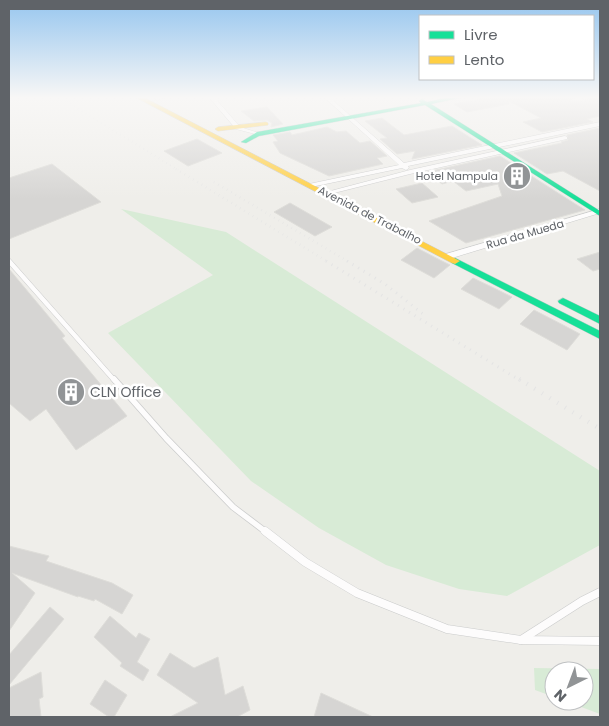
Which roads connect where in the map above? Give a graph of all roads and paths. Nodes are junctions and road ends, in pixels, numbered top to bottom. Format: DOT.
graph roads {
  1 [pos="213,131"];
  2 [pos="222,131"];
  3 [pos="248,131"];
  4 [pos="272,131"];
  5 [pos="364,131"];
  6 [pos="476,131"];
  7 [pos="572,131"];
  8 [pos="600,131"];
  9 [pos="258,134"];
  10 [pos="244,142"];
  11 [pos="504,148"];
  12 [pos="269,159"];
  13 [pos="403,165"];
  14 [pos="410,172"];
  15 [pos="329,188"];
  16 [pos="600,211"];
  17 [pos="464,252"];
  18 [pos="449,256"];
  19 [pos="9,260"];
  20 [pos="479,260"];
  21 [pos="551,295"];
  22 [pos="600,320"];
  23 [pos="600,335"];
  24 [pos="600,592"];
  25 [pos="520,640"];
  26 [pos="600,641"];
  1 -- 12 [label="main road, Avenida de Trabalho"];
  2 -- 10 [label="main road, Avenida de Trabalho"];
  3 -- 9 [label="street"];
  4 -- 9 [label="main road"];
  5 -- 13 [label="street"];
  6 -- 11 [label="main road"];
  7 -- 11 [label="street"];
  8 -- 11 [label="street"];
  9 -- 10 [label="main road"];
  10 -- 12 [label="main road, Avenida de Trabalho"];
  11 -- 13 [label="street"];
  11 -- 14 [label="street"];
  11 -- 16 [label="main road"];
  12 -- 15 [label="main road, Avenida de Trabalho"];
  12 -- 15 [label="main road, Avenida de Trabalho"];
  13 -- 14 [label="street"];
  13 -- 15 [label="street"];
  14 -- 15 [label="street"];
  15 -- 17 [label="main road, Avenida de Trabalho"];
  15 -- 18 [label="main road, Avenida de Trabalho"];
  16 -- 17 [label="street, Rua da Mueda"];
  17 -- 18 [label="street, Rua da Mueda"];
  17 -- 20 [label="main road, Avenida de Trabalho"];
  18 -- 23 [label="main road, Avenida de Trabalho"];
  19 -- 25 [label="lane"];
  21 -- 22 [label="main road"];
  24 -- 25 [label="lane"];
  25 -- 26 [label="lane"];
}
